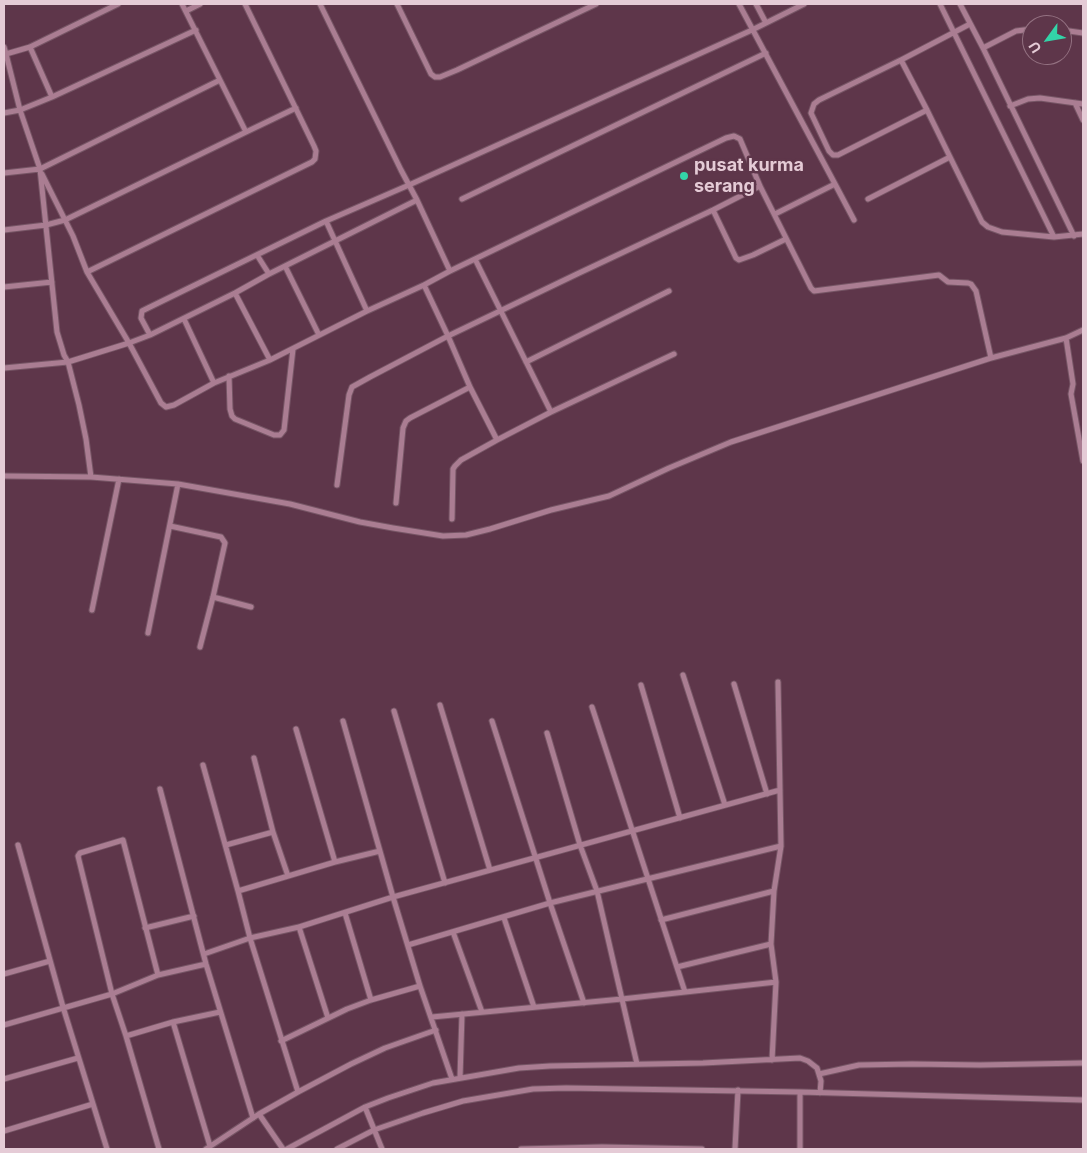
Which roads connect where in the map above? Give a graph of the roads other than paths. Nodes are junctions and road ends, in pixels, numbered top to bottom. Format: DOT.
graph roads {
  1 [pos="118,4"];
  2 [pos="182,4"];
  3 [pos="200,4"];
  4 [pos="245,4"];
  5 [pos="320,4"];
  6 [pos="397,4"];
  7 [pos="596,4"];
  8 [pos="739,4"];
  9 [pos="756,4"];
  10 [pos="804,4"];
  11 [pos="940,4"];
  12 [pos="960,4"];
  13 [pos="186,11"];
  14 [pos="766,23"];
  15 [pos="970,24"];
  16 [pos="196,30"];
  17 [pos="752,30"];
  18 [pos="1022,30"];
  19 [pos="954,32"];
  20 [pos="4,47"];
  21 [pos="30,48"];
  22 [pos="983,48"];
  23 [pos="766,53"];
  24 [pos="5,54"];
  25 [pos="901,60"];
  26 [pos="220,80"];
  27 [pos="52,97"];
  28 [pos="1075,103"];
  29 [pos="1083,104"];
  30 [pos="1010,106"];
  31 [pos="296,108"];
  32 [pos="20,110"];
  33 [pos="927,110"];
  34 [pos="4,112"];
  35 [pos="1083,120"];
  36 [pos="246,132"];
  37 [pos="950,157"];
  38 [pos="40,169"];
  39 [pos="4,172"];
  40 [pos="835,184"];
  41 [pos="409,185"];
  42 [pos="760,186"];
  43 [pos="462,199"];
  44 [pos="868,199"];
  45 [pos="417,200"];
  46 [pos="713,210"];
  47 [pos="775,214"];
  48 [pos="65,220"];
  49 [pos="854,220"];
  50 [pos="326,221"];
  51 [pos="46,225"];
  52 [pos="4,230"];
  53 [pos="1083,234"];
  54 [pos="1074,236"];
  55 [pos="1054,237"];
  56 [pos="786,239"];
  57 [pos="336,241"];
  58 [pos="257,255"];
  59 [pos="475,259"];
  60 [pos="285,266"];
  61 [pos="87,272"];
  62 [pos="450,272"];
  63 [pos="268,274"];
  64 [pos="52,282"];
  65 [pos="424,285"];
  66 [pos="4,287"];
  67 [pos="669,291"];
  68 [pos="234,293"];
  69 [pos="367,311"];
  70 [pos="500,311"];
  71 [pos="184,319"];
  72 [pos="1083,330"];
  73 [pos="150,335"];
  74 [pos="318,335"];
  75 [pos="448,336"];
  76 [pos="1066,338"];
  77 [pos="129,343"];
  78 [pos="293,349"];
  79 [pos="674,354"];
  80 [pos="991,358"];
  81 [pos="270,360"];
  82 [pos="68,362"];
  83 [pos="526,362"];
  84 [pos="4,368"];
  85 [pos="229,376"];
  86 [pos="214,383"];
  87 [pos="470,387"];
  88 [pos="551,412"];
  89 [pos="497,440"];
  90 [pos="1083,461"];
  91 [pos="4,476"];
  92 [pos="91,477"];
  93 [pos="119,479"];
  94 [pos="178,484"];
  95 [pos="337,485"];
  96 [pos="396,503"];
  97 [pos="452,519"];
  98 [pos="170,526"];
  99 [pos="213,597"];
  100 [pos="251,607"];
  101 [pos="92,610"];
  102 [pos="148,633"];
  103 [pos="200,647"];
  104 [pos="683,675"];
  105 [pos="778,682"];
  106 [pos="734,684"];
  107 [pos="640,685"];
  108 [pos="440,705"];
  109 [pos="592,707"];
  110 [pos="394,711"];
  111 [pos="343,721"];
  112 [pos="492,721"];
  113 [pos="296,729"];
  114 [pos="547,733"];
  115 [pos="254,758"];
  116 [pos="203,765"];
  117 [pos="160,789"];
  118 [pos="780,790"];
  119 [pos="767,794"];
  120 [pos="724,805"];
  121 [pos="680,818"];
  122 [pos="273,832"];
  123 [pos="18,845"];
  124 [pos="226,845"];
  125 [pos="580,845"];
  126 [pos="781,846"];
  127 [pos="380,851"];
  128 [pos="535,857"];
  129 [pos="335,862"];
  130 [pos="490,870"];
  131 [pos="288,876"];
  132 [pos="445,883"];
  133 [pos="238,890"];
  134 [pos="597,891"];
  135 [pos="774,891"];
  136 [pos="393,897"];
  137 [pos="550,903"];
  138 [pos="344,913"];
  139 [pos="194,916"];
  140 [pos="504,918"];
  141 [pos="661,920"];
  142 [pos="299,927"];
  143 [pos="145,928"];
  144 [pos="453,932"];
  145 [pos="250,938"];
  146 [pos="771,944"];
  147 [pos="408,945"];
  148 [pos="204,954"];
  149 [pos="50,961"];
  150 [pos="206,964"];
  151 [pos="677,967"];
  152 [pos="4,974"];
  153 [pos="158,975"];
  154 [pos="776,982"];
  155 [pos="420,986"];
  156 [pos="685,992"];
  157 [pos="112,994"];
  158 [pos="622,999"];
  159 [pos="371,1000"];
  160 [pos="584,1002"];
  161 [pos="63,1008"];
  162 [pos="534,1008"];
  163 [pos="220,1012"];
  164 [pos="482,1012"];
  165 [pos="462,1014"];
  166 [pos="432,1017"];
  167 [pos="328,1018"];
  168 [pos="173,1022"];
  169 [pos="4,1025"];
  170 [pos="436,1030"];
  171 [pos="126,1036"];
  172 [pos="281,1041"];
  173 [pos="78,1058"];
  174 [pos="772,1060"];
  175 [pos="1083,1063"];
  176 [pos="637,1064"];
  177 [pos="818,1071"];
  178 [pos="460,1078"];
  179 [pos="4,1079"];
  180 [pos="452,1080"];
  181 [pos="738,1090"];
  182 [pos="298,1092"];
  183 [pos="800,1092"];
  184 [pos="820,1093"];
  185 [pos="1083,1100"];
  186 [pos="93,1104"];
  187 [pos="366,1110"];
  188 [pos="260,1114"];
  189 [pos="253,1118"];
  190 [pos="373,1127"];
  191 [pos="4,1131"];
  192 [pos="208,1148"];
  193 [pos="634,1148"];
  194 [pos="108,1149"];
  195 [pos="159,1149"];
  196 [pos="285,1149"];
  197 [pos="338,1149"];
  198 [pos="382,1149"];
  199 [pos="521,1149"];
  200 [pos="682,1149"];
  201 [pos="702,1149"];
  202 [pos="735,1149"];
  203 [pos="800,1149"];
  1 -- 21 [label="street"];
  2 -- 13 [label="street"];
  3 -- 13 [label="street"];
  4 -- 31 [label="street"];
  5 -- 41 [label="street"];
  6 -- 7 [label="street"];
  8 -- 17 [label="street"];
  9 -- 14 [label="street"];
  10 -- 14 [label="street"];
  11 -- 19 [label="street"];
  12 -- 15 [label="street"];
  13 -- 16 [label="street"];
  14 -- 17 [label="street"];
  15 -- 19 [label="street"];
  15 -- 22 [label="street"];
  16 -- 26 [label="street"];
  16 -- 27 [label="street"];
  17 -- 23 [label="street"];
  17 -- 41 [label="street"];
  18 -- 22 [label="street"];
  19 -- 25 [label="street"];
  19 -- 55 [label="street"];
  20 -- 24 [label="street"];
  21 -- 24 [label="street"];
  21 -- 27 [label="street"];
  22 -- 30 [label="street"];
  23 -- 40 [label="street"];
  23 -- 43 [label="street"];
  24 -- 32 [label="street"];
  25 -- 33 [label="street"];
  25 -- 33 [label="street"];
  26 -- 36 [label="street"];
  26 -- 38 [label="street"];
  27 -- 32 [label="street"];
  28 -- 29 [label="street"];
  28 -- 30 [label="street"];
  28 -- 35 [label="street"];
  30 -- 54 [label="street"];
  31 -- 36 [label="street"];
  31 -- 61 [label="street"];
  32 -- 34 [label="street"];
  32 -- 38 [label="street"];
  33 -- 37 [label="street"];
  36 -- 48 [label="street"];
  37 -- 44 [label="street"];
  37 -- 55 [label="street"];
  38 -- 39 [label="street"];
  38 -- 48 [label="street"];
  38 -- 51 [label="street"];
  40 -- 47 [label="street"];
  40 -- 49 [label="street"];
  41 -- 45 [label="street"];
  41 -- 50 [label="street"];
  42 -- 46 [label="street"];
  42 -- 47 [label="street"];
  42 -- 59 [label="street"];
  45 -- 57 [label="street"];
  45 -- 62 [label="street"];
  46 -- 56 [label="street"];
  46 -- 70 [label="street"];
  47 -- 56 [label="street"];
  48 -- 51 [label="street"];
  48 -- 61 [label="street"];
  50 -- 57 [label="street"];
  50 -- 58 [label="street"];
  51 -- 52 [label="street"];
  51 -- 64 [label="street"];
  53 -- 54 [label="street"];
  54 -- 55 [label="street"];
  56 -- 80 [label="street"];
  57 -- 60 [label="street"];
  57 -- 69 [label="street"];
  58 -- 63 [label="street"];
  58 -- 73 [label="street"];
  59 -- 62 [label="street"];
  59 -- 70 [label="street"];
  60 -- 63 [label="street"];
  60 -- 74 [label="street"];
  61 -- 77 [label="street"];
  62 -- 65 [label="street"];
  63 -- 68 [label="street"];
  64 -- 66 [label="street"];
  64 -- 82 [label="street"];
  65 -- 69 [label="street"];
  65 -- 75 [label="street"];
  67 -- 83 [label="street"];
  68 -- 71 [label="street"];
  68 -- 81 [label="street"];
  69 -- 74 [label="street"];
  70 -- 75 [label="street"];
  70 -- 83 [label="street"];
  71 -- 73 [label="street"];
  71 -- 86 [label="street"];
  72 -- 76 [label="street"];
  73 -- 77 [label="street"];
  74 -- 78 [label="street"];
  75 -- 87 [label="street"];
  75 -- 95 [label="street"];
  76 -- 80 [label="street"];
  76 -- 90 [label="street"];
  77 -- 82 [label="street"];
  77 -- 86 [label="street"];
  78 -- 81 [label="street"];
  78 -- 85 [label="street"];
  79 -- 88 [label="street"];
  80 -- 94 [label="street"];
  81 -- 85 [label="street"];
  82 -- 84 [label="street"];
  82 -- 92 [label="street"];
  83 -- 88 [label="street"];
  85 -- 86 [label="street"];
  87 -- 89 [label="street"];
  87 -- 96 [label="street"];
  88 -- 89 [label="street"];
  89 -- 97 [label="street"];
  91 -- 92 [label="street"];
  92 -- 93 [label="street"];
  93 -- 94 [label="street"];
  93 -- 101 [label="street"];
  94 -- 98 [label="street"];
  98 -- 99 [label="street"];
  98 -- 102 [label="street"];
  99 -- 100 [label="street"];
  99 -- 103 [label="street"];
  104 -- 120 [label="street"];
  105 -- 118 [label="street"];
  106 -- 119 [label="street"];
  107 -- 121 [label="street"];
  108 -- 130 [label="street"];
  109 -- 141 [label="street"];
  110 -- 132 [label="street"];
  111 -- 127 [label="street"];
  112 -- 128 [label="street"];
  113 -- 129 [label="street"];
  114 -- 125 [label="street"];
  115 -- 122 [label="street"];
  116 -- 124 [label="street"];
  117 -- 139 [label="street"];
  118 -- 119 [label="street"];
  118 -- 126 [label="street"];
  119 -- 120 [label="street"];
  120 -- 121 [label="street"];
  121 -- 125 [label="street"];
  122 -- 124 [label="street"];
  122 -- 131 [label="street"];
  123 -- 149 [label="street"];
  124 -- 133 [label="street"];
  125 -- 128 [label="street"];
  125 -- 134 [label="street"];
  126 -- 134 [label="street"];
  126 -- 135 [label="street"];
  127 -- 129 [label="street"];
  127 -- 136 [label="street"];
  128 -- 130 [label="street"];
  128 -- 137 [label="street"];
  129 -- 131 [label="street"];
  130 -- 132 [label="street"];
  131 -- 133 [label="street"];
  132 -- 136 [label="street"];
  133 -- 145 [label="street"];
  134 -- 137 [label="street"];
  134 -- 158 [label="street"];
  135 -- 141 [label="street"];
  135 -- 146 [label="street"];
  136 -- 138 [label="street"];
  136 -- 147 [label="street"];
  137 -- 140 [label="street"];
  137 -- 160 [label="street"];
  138 -- 142 [label="street"];
  138 -- 159 [label="street"];
  139 -- 143 [label="street"];
  139 -- 148 [label="street"];
  140 -- 144 [label="street"];
  140 -- 162 [label="street"];
  141 -- 151 [label="street"];
  142 -- 145 [label="street"];
  142 -- 167 [label="street"];
  143 -- 153 [label="street"];
  143 -- 157 [label="street"];
  144 -- 147 [label="street"];
  144 -- 164 [label="street"];
  145 -- 148 [label="street"];
  145 -- 172 [label="street"];
  146 -- 151 [label="street"];
  146 -- 154 [label="street"];
  147 -- 155 [label="street"];
  148 -- 150 [label="street"];
  149 -- 152 [label="street"];
  149 -- 161 [label="street"];
  150 -- 153 [label="street"];
  150 -- 163 [label="street"];
  151 -- 156 [label="street"];
  153 -- 157 [label="street"];
  154 -- 156 [label="street"];
  154 -- 174 [label="street"];
  155 -- 159 [label="street"];
  155 -- 166 [label="street"];
  156 -- 158 [label="street"];
  157 -- 161 [label="street"];
  157 -- 171 [label="street"];
  158 -- 160 [label="street"];
  158 -- 176 [label="street"];
  159 -- 167 [label="street"];
  160 -- 162 [label="street"];
  161 -- 169 [label="street"];
  161 -- 173 [label="street"];
  162 -- 164 [label="street"];
  163 -- 168 [label="street"];
  163 -- 189 [label="street"];
  164 -- 165 [label="street"];
  165 -- 166 [label="street"];
  165 -- 178 [label="street"];
  166 -- 170 [label="street"];
  167 -- 172 [label="street"];
  168 -- 171 [label="street"];
  168 -- 192 [label="street"];
  170 -- 180 [label="street"];
  170 -- 182 [label="street"];
  171 -- 195 [label="street"];
  172 -- 182 [label="street"];
  173 -- 179 [label="street"];
  173 -- 186 [label="street"];
  174 -- 176 [label="street"];
  174 -- 177 [label="street"];
  175 -- 177 [label="street"];
  176 -- 178 [label="street"];
  177 -- 184 [label="street"];
  178 -- 180 [label="street"];
  180 -- 187 [label="street"];
  181 -- 183 [label="street"];
  181 -- 190 [label="street"];
  181 -- 202 [label="street"];
  182 -- 188 [label="street"];
  183 -- 184 [label="street"];
  183 -- 203 [label="street"];
  184 -- 185 [label="street"];
  186 -- 191 [label="street"];
  186 -- 194 [label="street"];
  187 -- 190 [label="street"];
  187 -- 196 [label="street"];
  188 -- 189 [label="street"];
  188 -- 196 [label="street"];
  189 -- 192 [label="street"];
  190 -- 197 [label="street"];
  190 -- 198 [label="street"];
  193 -- 199 [label="street"];
  193 -- 200 [label="street"];
  200 -- 201 [label="street"];
}
